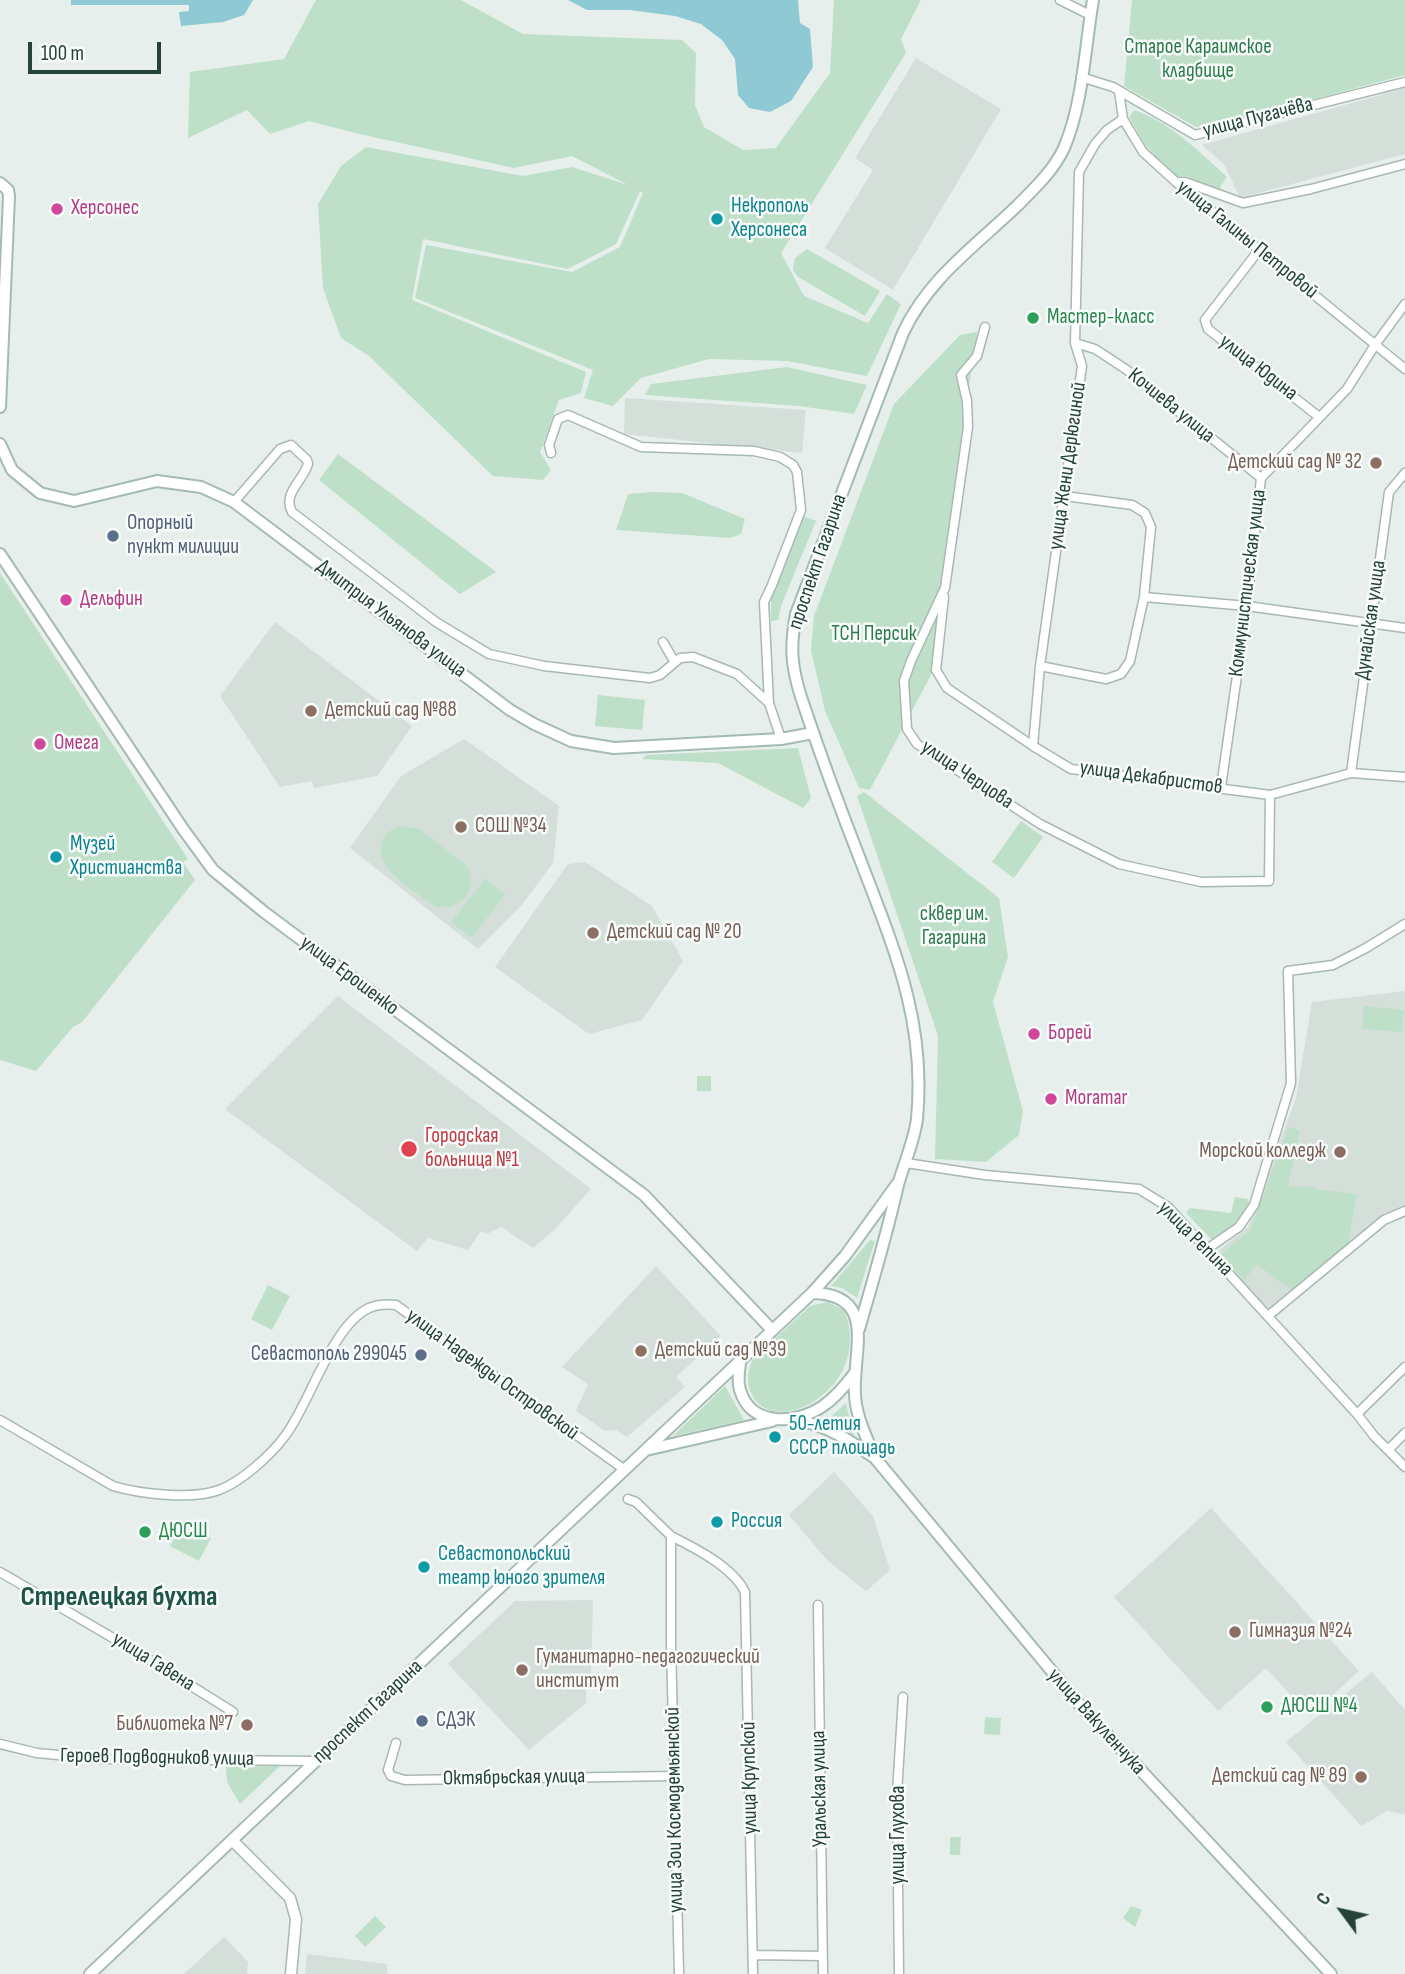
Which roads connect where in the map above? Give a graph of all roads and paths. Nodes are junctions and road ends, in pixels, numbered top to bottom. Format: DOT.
graph roads {
  1 [pos="1060,0"];
  2 [pos="1093,0"];
  3 [pos="1090,15"];
  4 [pos="1081,78"];
  5 [pos="1405,82"];
  6 [pos="1119,91"];
  7 [pos="1123,118"];
  8 [pos="1405,164"];
  9 [pos="1176,182"];
  10 [pos="0,183"];
  11 [pos="1259,250"];
  12 [pos="1405,304"];
  13 [pos="985,327"];
  14 [pos="1075,343"];
  15 [pos="1374,345"];
  16 [pos="1405,369"];
  17 [pos="0,407"];
  18 [pos="1319,416"];
  19 [pos="0,444"];
  20 [pos="551,453"];
  21 [pos="1405,473"];
  22 [pos="1261,478"];
  23 [pos="1065,496"];
  24 [pos="234,502"];
  25 [pos="0,554"];
  26 [pos="945,589"];
  27 [pos="1144,597"];
  28 [pos="1247,606"];
  29 [pos="1370,624"];
  30 [pos="1405,628"];
  31 [pos="663,642"];
  32 [pos="674,661"];
  33 [pos="1040,666"];
  34 [pos="769,703"];
  35 [pos="813,733"];
  36 [pos="781,739"];
  37 [pos="1033,746"];
  38 [pos="1351,774"];
  39 [pos="1405,777"];
  40 [pos="1221,787"];
  41 [pos="1270,796"];
  42 [pos="1405,924"];
  43 [pos="906,1163"];
  44 [pos="899,1182"];
  45 [pos="1405,1211"];
  46 [pos="1207,1249"];
  47 [pos="813,1293"];
  48 [pos="1268,1316"];
  49 [pos="859,1329"];
  50 [pos="772,1331"];
  51 [pos="740,1363"];
  52 [pos="1405,1367"];
  53 [pos="854,1374"];
  54 [pos="1357,1414"];
  55 [pos="795,1419"];
  56 [pos="0,1420"];
  57 [pos="777,1420"];
  58 [pos="1405,1433"];
  59 [pos="1389,1449"];
  60 [pos="646,1450"];
  61 [pos="875,1458"];
  62 [pos="1405,1467"];
  63 [pos="625,1470"];
  64 [pos="628,1499"];
  65 [pos="671,1536"];
  66 [pos="0,1572"];
  67 [pos="818,1605"];
  68 [pos="903,1697"];
  69 [pos="233,1712"];
  70 [pos="396,1742"];
  71 [pos="0,1744"];
  72 [pos="316,1761"];
  73 [pos="674,1776"];
  74 [pos="232,1840"];
  75 [pos="754,1955"];
  76 [pos="822,1956"];
  77 [pos="90,1974"];
  78 [pos="291,1974"];
  79 [pos="679,1974"];
  80 [pos="753,1974"];
  81 [pos="822,1974"];
  82 [pos="900,1974"];
  83 [pos="1331,1974"];
  1 -- 3 [label="street"];
  2 -- 3 [label="main road, проспект Гагарина"];
  3 -- 4 [label="main road, проспект Гагарина"];
  4 -- 6 [label="street, улица Пугачёва"];
  4 -- 35 [label="main road, проспект Гагарина"];
  5 -- 6 [label="street, улица Пугачёва"];
  6 -- 7 [label="street, улица Галины Петровой"];
  7 -- 9 [label="street, улица Галины Петровой"];
  7 -- 14 [label="street, улица Жени Дерюгиной"];
  8 -- 9 [label="street"];
  9 -- 11 [label="street, улица Галины Петровой"];
  10 -- 17 [label="main road"];
  11 -- 15 [label="street, улица Галины Петровой"];
  11 -- 18 [label="street, улица Юдина"];
  12 -- 15 [label="street, Коммунистическая улица"];
  13 -- 26 [label="street, улица Черцова"];
  14 -- 22 [label="street, Кочиева улица"];
  14 -- 23 [label="street, улица Жени Дерюгиной"];
  15 -- 16 [label="street, улица Галины Петровой"];
  15 -- 18 [label="street, Коммунистическая улица"];
  18 -- 22 [label="street, Коммунистическая улица"];
  19 -- 24 [label="main road, Дмитрия Ульянова улица"];
  20 -- 34 [label="street"];
  21 -- 29 [label="street, Дунайская улица"];
  22 -- 28 [label="street, Коммунистическая улица"];
  23 -- 27 [label="street"];
  23 -- 33 [label="street, улица Жени Дерюгиной"];
  24 -- 32 [label="street"];
  24 -- 36 [label="main road, Дмитрия Ульянова улица"];
  25 -- 50 [label="main road, улица Ерошенко"];
  26 -- 37 [label="street, улица Декабристов"];
  26 -- 41 [label="street, улица Черцова"];
  27 -- 28 [label="street"];
  27 -- 33 [label="street"];
  28 -- 29 [label="street"];
  28 -- 40 [label="street, Коммунистическая улица"];
  29 -- 30 [label="street"];
  29 -- 38 [label="street, Дунайская улица"];
  31 -- 32 [label="street"];
  32 -- 34 [label="street"];
  33 -- 37 [label="street, улица Жени Дерюгиной"];
  34 -- 36 [label="street"];
  35 -- 36 [label="main road, Дмитрия Ульянова улица"];
  35 -- 43 [label="main road, проспект Гагарина"];
  37 -- 40 [label="street, улица Декабристов"];
  38 -- 39 [label="street, улица Декабристов"];
  38 -- 41 [label="street, улица Декабристов"];
  40 -- 41 [label="street, улица Декабристов"];
  42 -- 46 [label="street"];
  43 -- 44 [label="main road, проспект Гагарина"];
  43 -- 46 [label="street, улица Репина"];
  44 -- 47 [label="main road, проспект Гагарина"];
  44 -- 49 [label="main road, проспект Гагарина"];
  45 -- 48 [label="street"];
  46 -- 48 [label="street, улица Репина"];
  47 -- 49 [label="main road"];
  47 -- 50 [label="main road"];
  48 -- 54 [label="street, улица Репина"];
  49 -- 53 [label="main road"];
  50 -- 51 [label="main road"];
  51 -- 57 [label="main road"];
  51 -- 60 [label="main road, проспект Гагарина"];
  52 -- 54 [label="street"];
  53 -- 55 [label="main road"];
  53 -- 61 [label="main road, улица Вакуленчука"];
  54 -- 59 [label="street, улица Репина"];
  55 -- 57 [label="main road"];
  55 -- 61 [label="main road, улица Вакуленчука"];
  56 -- 63 [label="street, улица Надежды Островской"];
  57 -- 60 [label="main road"];
  58 -- 59 [label="street"];
  59 -- 62 [label="street, улица Репина"];
  60 -- 63 [label="main road, проспект Гагарина"];
  61 -- 83 [label="main road, улица Вакуленчука"];
  63 -- 72 [label="main road, проспект Гагарина"];
  64 -- 65 [label="street"];
  65 -- 73 [label="street, улица Зои Космодемьянской"];
  65 -- 75 [label="street, улица Крупской"];
  66 -- 69 [label="street, улица Гавена"];
  67 -- 76 [label="street, Уральская улица"];
  68 -- 82 [label="street, улица Глухова"];
  70 -- 73 [label="street, Октябрьская улица"];
  71 -- 72 [label="street, Героев Подводников улица"];
  72 -- 74 [label="main road, проспект Гагарина"];
  73 -- 79 [label="street, улица Зои Космодемьянской"];
  74 -- 77 [label="main road, проспект Гагарина"];
  74 -- 78 [label="street"];
  75 -- 76 [label="street"];
  75 -- 80 [label="street, улица Крупской"];
  76 -- 81 [label="street, Уральская улица"];
}
